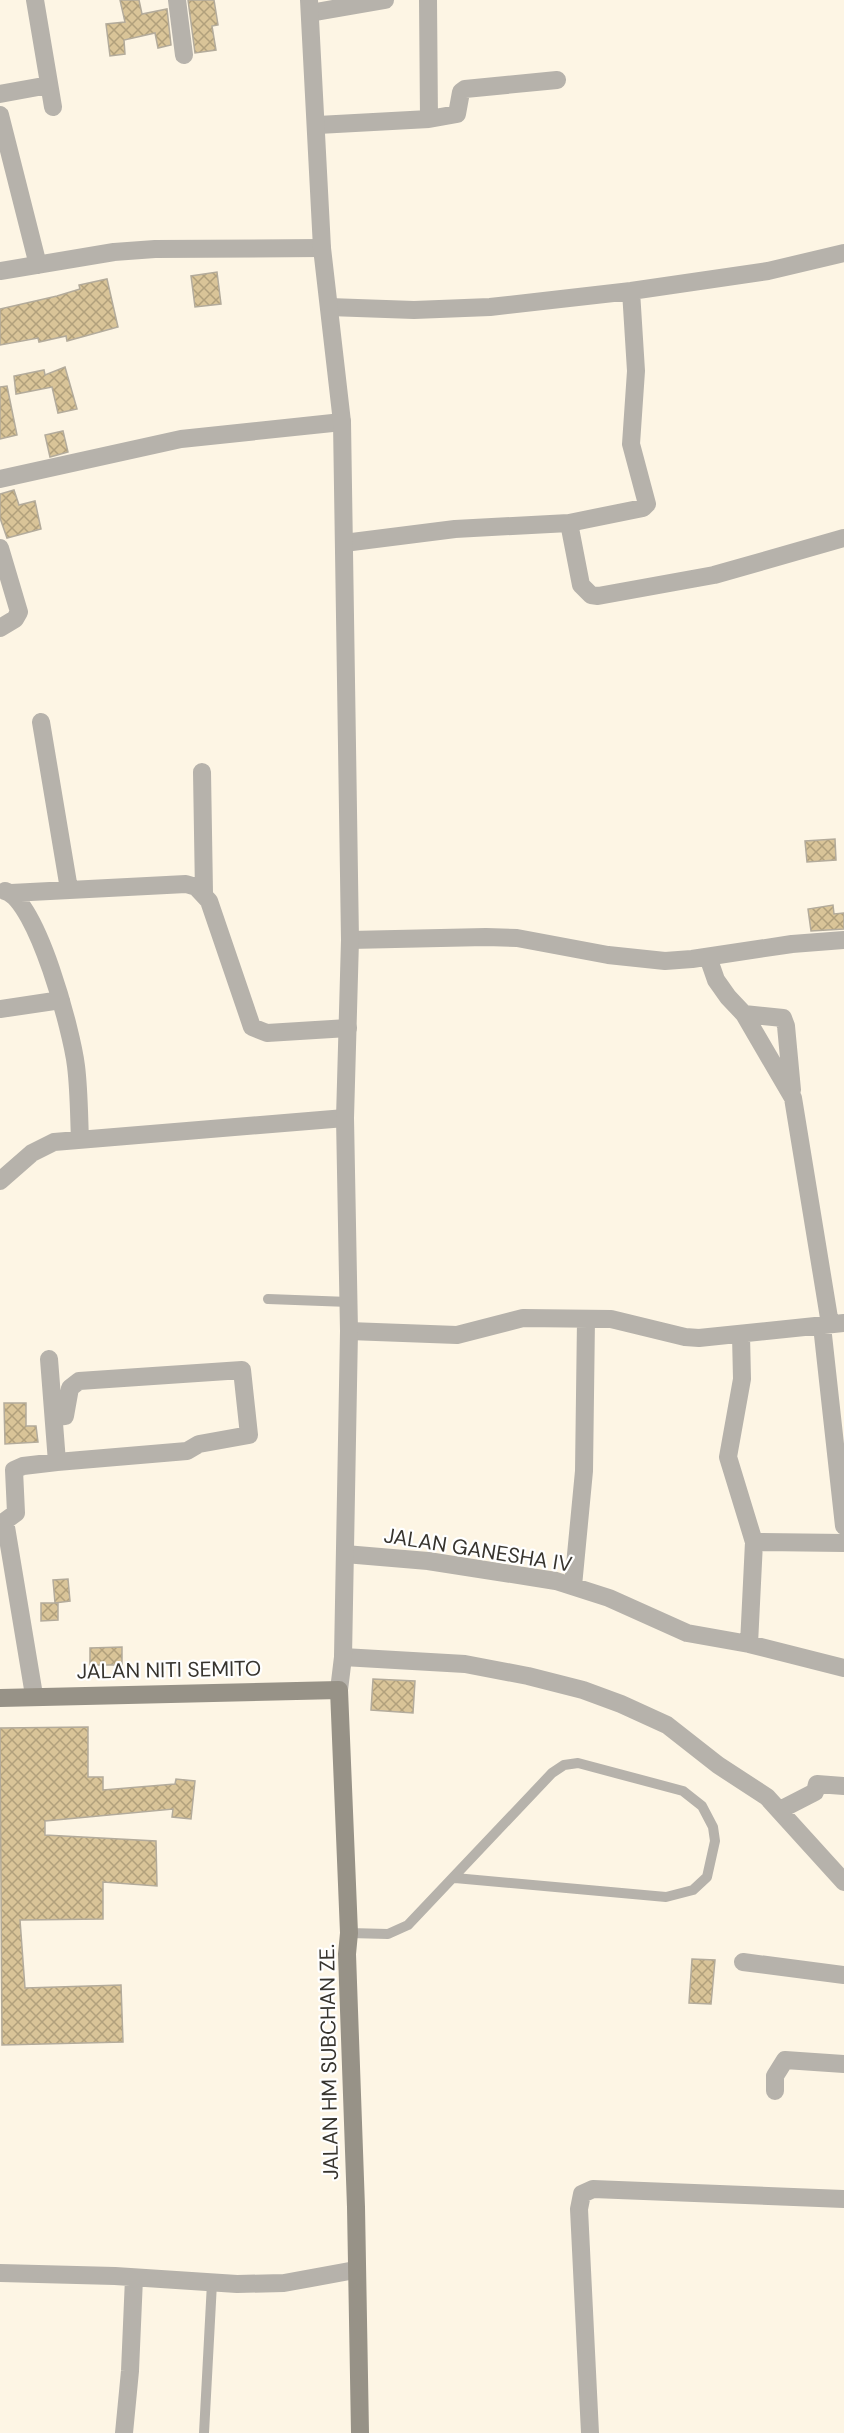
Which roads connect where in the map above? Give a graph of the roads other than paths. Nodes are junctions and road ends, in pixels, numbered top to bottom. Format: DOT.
graph roads {
  1 [pos="35,0"];
  2 [pos="177,0"];
  3 [pos="385,0"];
  4 [pos="428,0"];
  5 [pos="309,7"];
  6 [pos="184,55"];
  7 [pos="557,80"];
  8 [pos="49,85"];
  9 [pos="0,94"];
  10 [pos="53,107"];
  11 [pos="0,115"];
  12 [pos="429,118"];
  13 [pos="318,125"];
  14 [pos="322,248"];
  15 [pos="844,253"];
  16 [pos="38,265"];
  17 [pos="0,272"];
  18 [pos="631,291"];
  19 [pos="329,307"];
  20 [pos="342,422"];
  21 [pos="0,479"];
  22 [pos="569,524"];
  23 [pos="844,538"];
  24 [pos="344,543"];
  25 [pos="0,548"];
  26 [pos="0,628"];
  27 [pos="41,722"];
  28 [pos="202,772"];
  29 [pos="69,889"];
  30 [pos="5,891"];
  31 [pos="204,893"];
  32 [pos="350,940"];
  33 [pos="844,940"];
  34 [pos="708,957"];
  35 [pos="61,1000"];
  36 [pos="0,1009"];
  37 [pos="744,1014"];
  38 [pos="348,1028"];
  39 [pos="793,1098"];
  40 [pos="345,1118"];
  41 [pos="80,1140"];
  42 [pos="0,1181"];
  43 [pos="268,1299"];
  44 [pos="349,1302"];
  45 [pos="586,1319"];
  46 [pos="832,1324"];
  47 [pos="349,1331"];
  48 [pos="741,1335"];
  49 [pos="49,1359"];
  50 [pos="54,1417"];
  51 [pos="57,1462"];
  52 [pos="844,1526"];
  53 [pos="754,1542"];
  54 [pos="844,1543"];
  55 [pos="345,1554"];
  56 [pos="573,1586"];
  57 [pos="749,1644"];
  58 [pos="343,1657"];
  59 [pos="844,1668"];
  60 [pos="339,1690"];
  61 [pos="34,1695"];
  62 [pos="0,1698"];
  63 [pos="844,1786"];
  64 [pos="780,1810"];
  65 [pos="455,1878"];
  66 [pos="844,1882"];
  67 [pos="349,1933"];
  68 [pos="743,1962"];
  69 [pos="844,1975"];
  70 [pos="844,2064"];
  71 [pos="775,2091"];
  72 [pos="844,2199"];
  73 [pos="355,2270"];
  74 [pos="0,2273"];
  75 [pos="134,2278"];
  76 [pos="212,2283"];
  77 [pos="124,2433"];
  78 [pos="204,2433"];
  79 [pos="360,2433"];
  80 [pos="590,2433"];
  1 -- 8 [label="street"];
  2 -- 6 [label="street"];
  3 -- 5 [label="street"];
  4 -- 12 [label="street"];
  5 -- 13 [label="street"];
  7 -- 12 [label="street"];
  8 -- 9 [label="street"];
  8 -- 10 [label="street"];
  11 -- 16 [label="street"];
  12 -- 13 [label="street"];
  13 -- 14 [label="street"];
  14 -- 16 [label="street"];
  14 -- 19 [label="street"];
  15 -- 18 [label="street"];
  16 -- 17 [label="street"];
  18 -- 19 [label="street"];
  18 -- 22 [label="street"];
  19 -- 20 [label="street"];
  20 -- 21 [label="street"];
  20 -- 24 [label="street"];
  22 -- 23 [label="street"];
  22 -- 24 [label="street"];
  24 -- 32 [label="street"];
  25 -- 26 [label="street"];
  27 -- 29 [label="street"];
  28 -- 31 [label="street"];
  29 -- 30 [label="street"];
  29 -- 31 [label="street"];
  30 -- 35 [label="street"];
  31 -- 38 [label="street"];
  32 -- 34 [label="street"];
  32 -- 38 [label="street"];
  33 -- 34 [label="street"];
  34 -- 37 [label="street"];
  35 -- 36 [label="street"];
  35 -- 41 [label="street"];
  37 -- 39 [label="street"];
  37 -- 39 [label="street"];
  38 -- 40 [label="street"];
  39 -- 46 [label="street"];
  40 -- 41 [label="street"];
  40 -- 44 [label="street"];
  41 -- 42 [label="street"];
  43 -- 44 [label="lane"];
  44 -- 47 [label="street"];
  45 -- 47 [label="street"];
  45 -- 48 [label="street"];
  45 -- 56 [label="street"];
  46 -- 48 [label="street"];
  46 -- 52 [label="street"];
  47 -- 55 [label="street"];
  48 -- 53 [label="street"];
  49 -- 50 [label="street"];
  50 -- 51 [label="street"];
  50 -- 51 [label="street"];
  51 -- 61 [label="street"];
  53 -- 54 [label="street"];
  53 -- 57 [label="street"];
  55 -- 56 [label="street, JALAN GANESHA IV"];
  55 -- 58 [label="street"];
  56 -- 57 [label="street, JALAN GANESHA IV"];
  57 -- 59 [label="street, JALAN GANESHA IV"];
  58 -- 60 [label="street"];
  58 -- 64 [label="street"];
  60 -- 61 [label="main road, JALAN NITI SEMITO"];
  60 -- 67 [label="main road, JALAN HM SUBCHAN ZE."];
  61 -- 62 [label="main road, JALAN NITI SEMITO"];
  63 -- 64 [label="street"];
  64 -- 66 [label="street"];
  65 -- 65 [label="lane"];
  65 -- 67 [label="lane"];
  67 -- 73 [label="main road, JALAN HM SUBCHAN ZE."];
  68 -- 69 [label="street"];
  70 -- 71 [label="street"];
  72 -- 80 [label="street"];
  73 -- 76 [label="street"];
  73 -- 79 [label="main road, JALAN HM SUBCHAN ZE."];
  74 -- 75 [label="street"];
  75 -- 76 [label="street"];
  75 -- 77 [label="street"];
  76 -- 78 [label="lane"];
}
